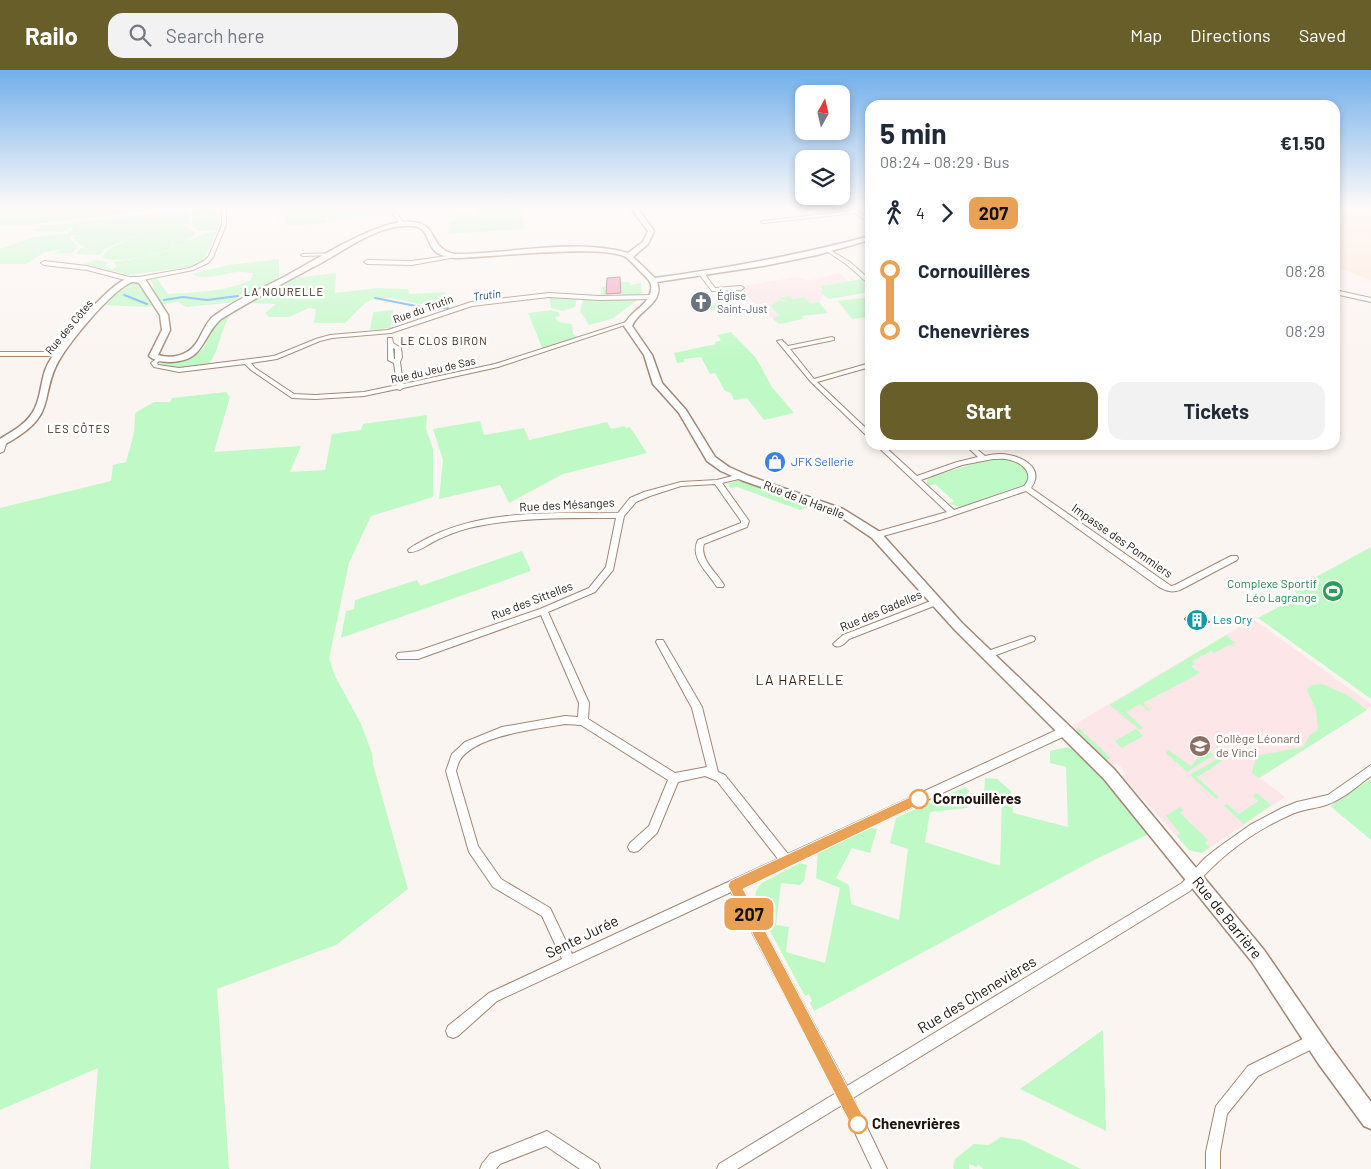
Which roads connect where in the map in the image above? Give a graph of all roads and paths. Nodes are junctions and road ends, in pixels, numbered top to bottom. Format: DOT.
graph roads {
  1 [pos="210,258"];
  2 [pos="325,258"];
  3 [pos="440,258"];
  4 [pos="630,258"];
  5 [pos="796,258"];
  6 [pos="841,258"];
  7 [pos="367,262"];
  8 [pos="44,263"];
  9 [pos="702,274"];
  10 [pos="650,278"];
  11 [pos="865,278"];
  12 [pos="133,280"];
  13 [pos="741,288"];
  14 [pos="1340,293"];
  15 [pos="653,297"];
  16 [pos="1371,300"];
  17 [pos="628,324"];
  18 [pos="389,332"];
  19 [pos="832,339"];
  20 [pos="780,341"];
  21 [pos="788,348"];
  22 [pos="3,354"];
  23 [pos="60,354"];
  24 [pos="159,359"];
  25 [pos="0,360"];
  26 [pos="248,363"];
  27 [pos="865,366"];
  28 [pos="813,380"];
  29 [pos="400,388"];
  30 [pos="865,431"];
  31 [pos="2,442"];
  32 [pos="885,450"];
  33 [pos="974,450"];
  34 [pos="0,451"];
  35 [pos="982,457"];
  36 [pos="721,466"];
  37 [pos="740,476"];
  38 [pos="917,479"];
  39 [pos="719,481"];
  40 [pos="1027,488"];
  41 [pos="954,513"];
  42 [pos="620,515"];
  43 [pos="876,535"];
  44 [pos="412,550"];
  45 [pos="1234,558"];
  46 [pos="720,585"];
  47 [pos="936,602"];
  48 [pos="543,612"];
  49 [pos="1031,639"];
  50 [pos="660,642"];
  51 [pos="838,644"];
  52 [pos="988,654"];
  53 [pos="401,656"];
  54 [pos="583,721"];
  55 [pos="1065,731"];
  56 [pos="1371,770"];
  57 [pos="714,775"];
  58 [pos="674,778"];
  59 [pos="634,847"];
  60 [pos="786,861"];
  61 [pos="1194,877"];
  62 [pos="734,886"];
  63 [pos="569,961"];
  64 [pos="453,1031"];
  65 [pos="1315,1040"];
  66 [pos="844,1096"];
  67 [pos="1371,1119"];
  68 [pos="487,1169"];
  69 [pos="593,1169"];
  70 [pos="724,1169"];
  71 [pos="880,1169"];
  72 [pos="1213,1169"];
  1 -- 12 [label="street"];
  2 -- 24 [label="street"];
  3 -- 7 [label="street"];
  4 -- 10 [label="street"];
  5 -- 9 [label="street"];
  6 -- 11 [label="street"];
  8 -- 12 [label="street"];
  9 -- 10 [label="street"];
  9 -- 13 [label="street"];
  10 -- 15 [label="street"];
  12 -- 23 [label="street, Rue des Côtes"];
  12 -- 24 [label="street"];
  14 -- 16 [label="street"];
  15 -- 17 [label="street"];
  15 -- 18 [label="street, Rue du Trutin"];
  17 -- 29 [label="street, Rue du Jeu de Sas"];
  17 -- 36 [label="street, Rue de la Harelle"];
  18 -- 26 [label="street, Rue du Trutin"];
  18 -- 29 [label="street"];
  19 -- 21 [label="street"];
  20 -- 21 [label="street"];
  21 -- 28 [label="street"];
  22 -- 23 [label="street"];
  22 -- 25 [label="street"];
  23 -- 31 [label="street, Rue des Côtes"];
  24 -- 26 [label="street, Rue du Trutin"];
  26 -- 29 [label="street, Rue du Jeu de Sas"];
  27 -- 28 [label="street"];
  28 -- 30 [label="street"];
  31 -- 34 [label="street"];
  32 -- 38 [label="street"];
  33 -- 35 [label="street"];
  35 -- 38 [label="street"];
  35 -- 40 [label="street"];
  36 -- 37 [label="street, Rue de la Harelle"];
  36 -- 39 [label="street"];
  37 -- 39 [label="street, Rue des Mésanges"];
  37 -- 43 [label="street, Rue de la Harelle"];
  38 -- 41 [label="street"];
  39 -- 42 [label="street, Rue des Mésanges"];
  39 -- 46 [label="street"];
  40 -- 41 [label="street"];
  40 -- 45 [label="street, Impasse des Pommiers"];
  41 -- 43 [label="street"];
  42 -- 44 [label="street, Rue des Mésanges"];
  42 -- 48 [label="street, Rue des Sittelles"];
  43 -- 47 [label="street, Rue de la Harelle"];
  47 -- 51 [label="street, Rue des Gadelles"];
  47 -- 52 [label="street, Rue de la Harelle"];
  48 -- 53 [label="street, Rue des Sittelles"];
  48 -- 54 [label="street"];
  49 -- 52 [label="street"];
  50 -- 57 [label="street"];
  52 -- 55 [label="street, Rue de la Harelle"];
  54 -- 58 [label="street"];
  54 -- 63 [label="street"];
  55 -- 60 [label="street"];
  55 -- 61 [label="street, Rue de Barrière"];
  56 -- 61 [label="street"];
  57 -- 58 [label="street"];
  57 -- 60 [label="street"];
  58 -- 59 [label="street"];
  60 -- 62 [label="street"];
  61 -- 65 [label="street, Rue de Barrière"];
  61 -- 66 [label="street, Rue des Chenevières"];
  62 -- 63 [label="street, Sente Jurée"];
  62 -- 66 [label="street"];
  63 -- 64 [label="street, Sente Jurée"];
  65 -- 67 [label="street, Rue de Barrière"];
  65 -- 72 [label="street"];
  66 -- 70 [label="street"];
  66 -- 71 [label="street"];
  68 -- 69 [label="street"];
}
